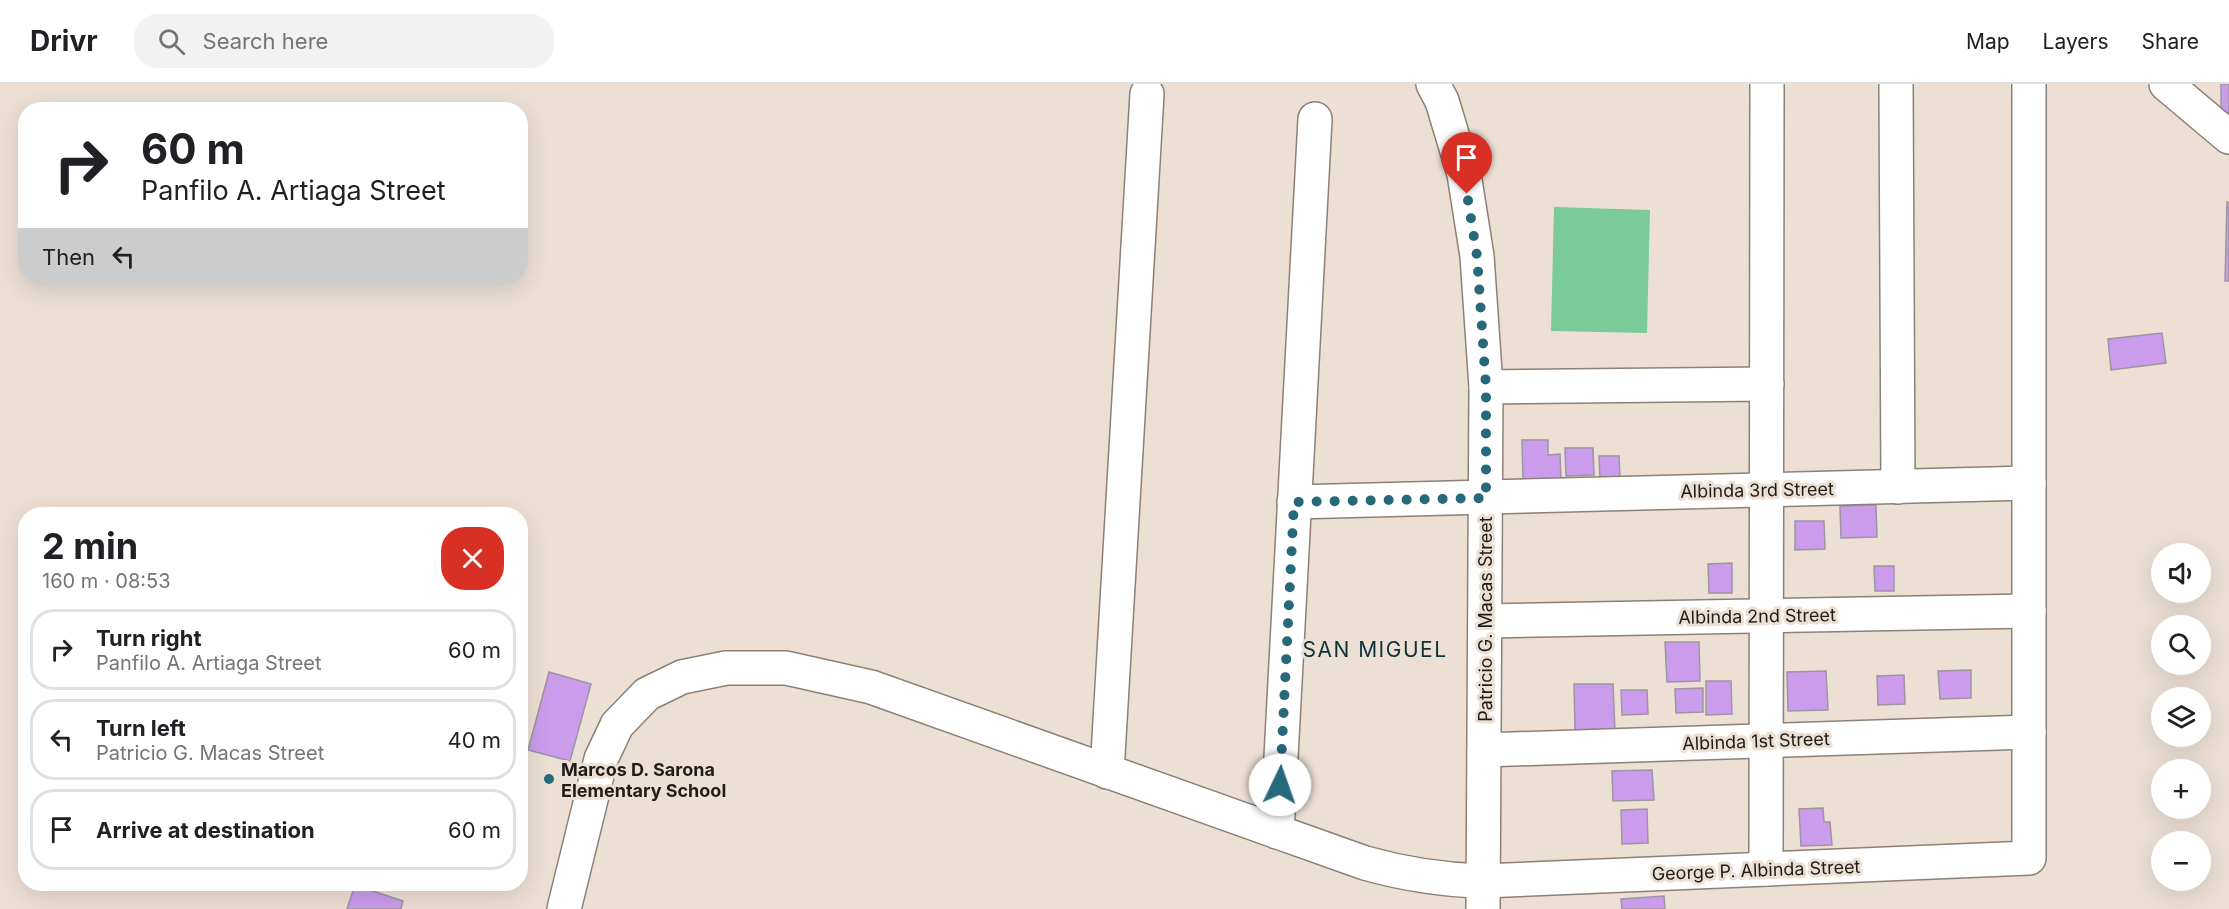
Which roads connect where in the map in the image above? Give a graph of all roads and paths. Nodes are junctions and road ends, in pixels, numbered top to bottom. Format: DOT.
graph roads {
  1 [pos="1433,84"];
  2 [pos="1767,84"];
  3 [pos="1896,84"];
  4 [pos="2029,84"];
  5 [pos="2166,84"];
  6 [pos="1148,94"];
  7 [pos="1315,119"];
  8 [pos="2229,137"];
  9 [pos="1767,384"];
  10 [pos="1486,387"];
  11 [pos="2029,483"];
  12 [pos="1898,487"];
  13 [pos="1767,490"];
  14 [pos="1486,498"];
  15 [pos="1294,502"];
  16 [pos="2029,611"];
  17 [pos="1766,616"];
  18 [pos="1485,621"];
  19 [pos="2029,732"];
  20 [pos="1766,741"];
  21 [pos="1484,750"];
  22 [pos="1107,772"];
  23 [pos="1277,832"];
  24 [pos="1766,869"];
  25 [pos="1483,895"];
  26 [pos="564,909"];
  1 -- 10 [label="street, Patricio G. Macas Street"];
  2 -- 9 [label="street"];
  3 -- 12 [label="street"];
  4 -- 11 [label="street"];
  5 -- 8 [label="street"];
  6 -- 22 [label="street"];
  7 -- 15 [label="street"];
  9 -- 10 [label="street"];
  9 -- 13 [label="street"];
  10 -- 14 [label="street, Patricio G. Macas Street"];
  11 -- 12 [label="street, Albinda 3rd Street"];
  11 -- 16 [label="street"];
  12 -- 13 [label="street, Albinda 3rd Street"];
  13 -- 14 [label="street, Albinda 3rd Street"];
  13 -- 17 [label="street"];
  14 -- 15 [label="street, Albinda 3rd Street"];
  14 -- 18 [label="street, Patricio G. Macas Street"];
  15 -- 23 [label="street"];
  16 -- 17 [label="street, Albinda 2nd Street"];
  16 -- 19 [label="street"];
  17 -- 18 [label="street, Albinda 2nd Street"];
  17 -- 20 [label="street"];
  18 -- 21 [label="street, Patricio G. Macas Street"];
  19 -- 20 [label="street, Albinda 1st Street"];
  19 -- 24 [label="street, George P. Albinda Street"];
  20 -- 21 [label="street, Albinda 1st Street"];
  20 -- 24 [label="street"];
  21 -- 25 [label="street, Patricio G. Macas Street"];
  22 -- 23 [label="street, George P. Albinda Street"];
  22 -- 26 [label="street, George P. Albinda Street"];
  23 -- 25 [label="street, George P. Albinda Street"];
  24 -- 25 [label="street, George P. Albinda Street"];
}
